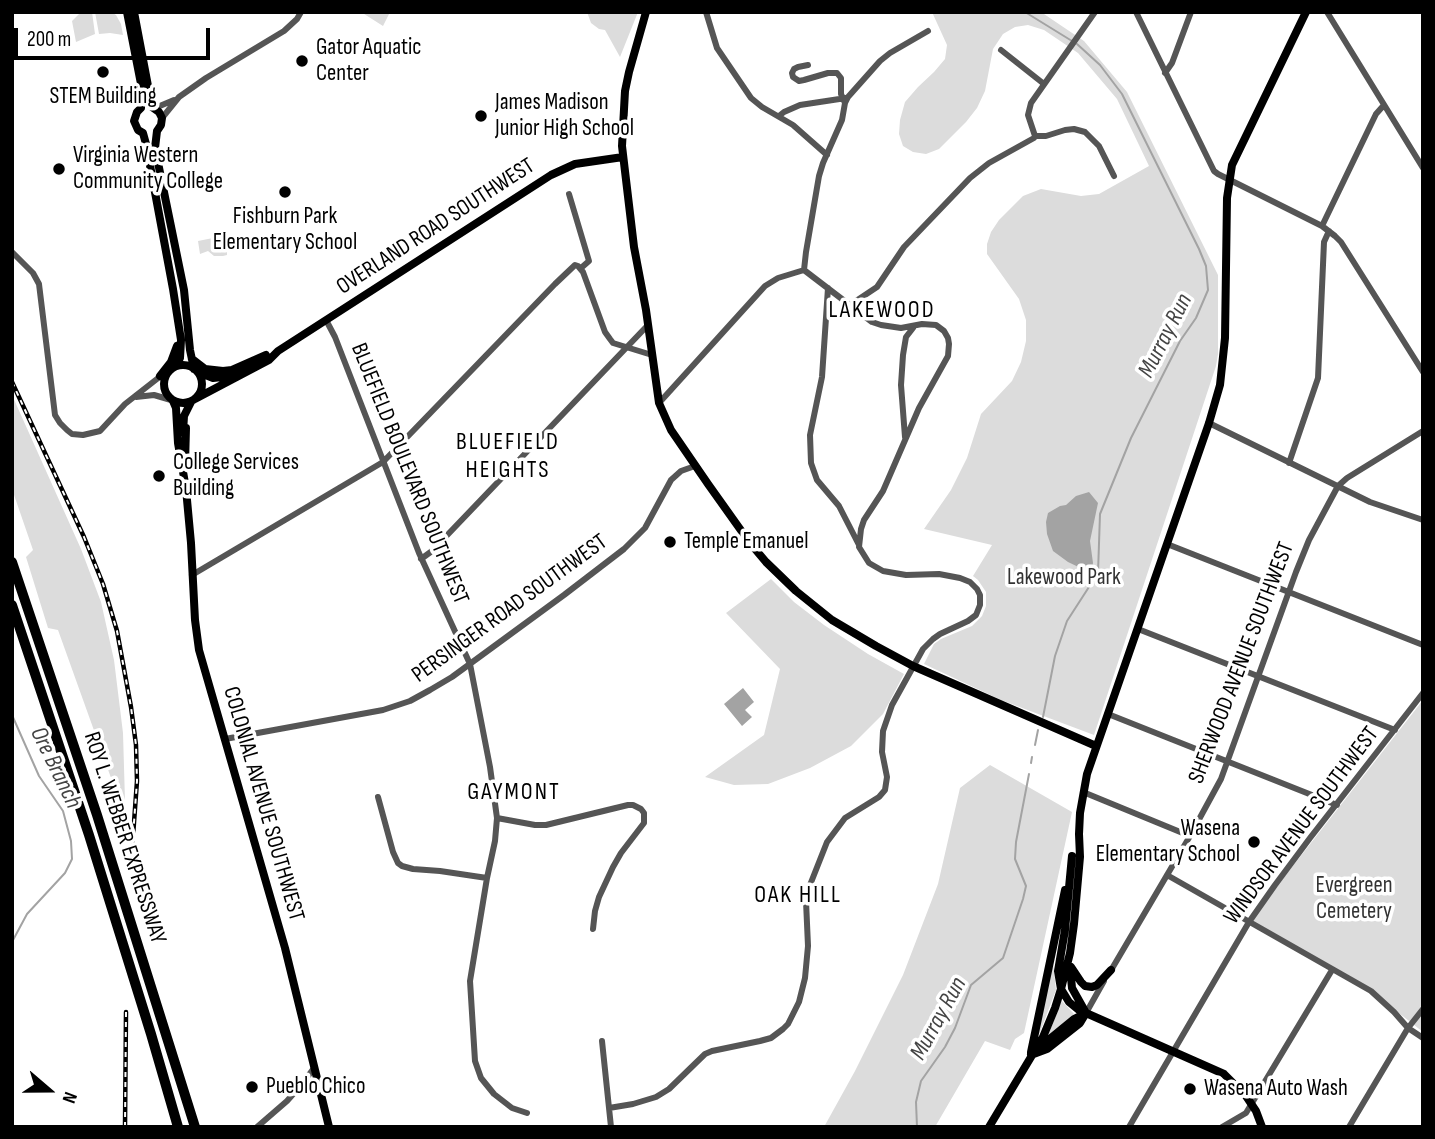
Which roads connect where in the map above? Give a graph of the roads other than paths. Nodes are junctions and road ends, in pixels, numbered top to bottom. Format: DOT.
graph roads {
  1 [pos="127,12"];
  2 [pos="134,12"];
  3 [pos="301,12"];
  4 [pos="646,12"];
  5 [pos="706,12"];
  6 [pos="1095,12"];
  7 [pos="1136,12"];
  8 [pos="1191,12"];
  9 [pos="1306,12"];
  10 [pos="1327,12"];
  11 [pos="928,32"];
  12 [pos="1001,50"];
  13 [pos="808,65"];
  14 [pos="1166,73"];
  15 [pos="1044,84"];
  16 [pos="179,97"];
  17 [pos="845,100"];
  18 [pos="1384,105"];
  19 [pos="154,107"];
  20 [pos="141,108"];
  21 [pos="779,116"];
  22 [pos="162,118"];
  23 [pos="157,131"];
  24 [pos="144,133"];
  25 [pos="1035,136"];
  26 [pos="827,155"];
  27 [pos="623,157"];
  28 [pos="1423,168"];
  29 [pos="1114,176"];
  30 [pos="1229,180"];
  31 [pos="569,194"];
  32 [pos="1322,226"];
  33 [pos="1329,231"];
  34 [pos="12,252"];
  35 [pos="581,268"];
  36 [pos="804,270"];
  37 [pos="828,288"];
  38 [pos="850,305"];
  39 [pos="326,320"];
  40 [pos="648,325"];
  41 [pos="914,326"];
  42 [pos="178,329"];
  43 [pos="627,348"];
  44 [pos="278,351"];
  45 [pos="266,355"];
  46 [pos="652,355"];
  47 [pos="191,358"];
  48 [pos="168,371"];
  49 [pos="196,371"];
  50 [pos="1423,372"];
  51 [pos="134,398"];
  52 [pos="196,399"];
  53 [pos="172,400"];
  54 [pos="659,403"];
  55 [pos="1209,423"];
  56 [pos="1423,430"];
  57 [pos="905,439"];
  58 [pos="383,462"];
  59 [pos="1289,463"];
  60 [pos="695,466"];
  61 [pos="1338,486"];
  62 [pos="186,489"];
  63 [pos="1423,520"];
  64 [pos="1167,544"];
  65 [pos="859,547"];
  66 [pos="421,559"];
  67 [pos="12,562"];
  68 [pos="192,575"];
  69 [pos="1288,592"];
  70 [pos="12,605"];
  71 [pos="1138,629"];
  72 [pos="1423,645"];
  73 [pos="470,664"];
  74 [pos="913,666"];
  75 [pos="1259,677"];
  76 [pos="1423,693"];
  77 [pos="1108,714"];
  78 [pos="1395,730"];
  79 [pos="225,739"];
  80 [pos="1096,746"];
  81 [pos="1229,761"];
  82 [pos="1083,792"];
  83 [pos="379,797"];
  84 [pos="1336,804"];
  85 [pos="498,818"];
  86 [pos="1079,834"];
  87 [pos="1191,836"];
  88 [pos="1072,856"];
  89 [pos="1167,875"];
  90 [pos="487,877"];
  91 [pos="1249,922"];
  92 [pos="593,929"];
  93 [pos="1070,953"];
  94 [pos="1070,965"];
  95 [pos="1111,970"];
  96 [pos="1332,970"];
  97 [pos="1061,989"];
  98 [pos="1423,1009"];
  99 [pos="1086,1013"];
  100 [pos="1408,1028"];
  101 [pos="1423,1038"];
  102 [pos="602,1041"];
  103 [pos="1173,1051"];
  104 [pos="1031,1055"];
  105 [pos="314,1068"];
  106 [pos="1251,1104"];
  107 [pos="609,1108"];
  108 [pos="527,1113"];
  109 [pos="178,1127"];
  110 [pos="197,1127"];
  111 [pos="257,1127"];
  112 [pos="329,1127"];
  113 [pos="611,1127"];
  114 [pos="989,1127"];
  115 [pos="1129,1127"];
  116 [pos="1222,1127"];
  117 [pos="1262,1127"];
  118 [pos="1349,1127"];
  1 -- 20 [label="main road"];
  2 -- 19 [label="main road"];
  3 -- 16 [label="street"];
  4 -- 27 [label="main road"];
  5 -- 21 [label="street"];
  6 -- 15 [label="street"];
  7 -- 14 [label="street"];
  8 -- 14 [label="street"];
  9 -- 30 [label="main road"];
  10 -- 18 [label="street"];
  11 -- 17 [label="street"];
  12 -- 15 [label="street"];
  13 -- 17 [label="street"];
  14 -- 30 [label="street"];
  15 -- 25 [label="street"];
  16 -- 19 [label="street"];
  16 -- 22 [label="street"];
  17 -- 21 [label="street"];
  17 -- 26 [label="street"];
  18 -- 28 [label="street"];
  18 -- 32 [label="street"];
  19 -- 20 [label="main road"];
  19 -- 22 [label="main road"];
  20 -- 24 [label="main road"];
  21 -- 26 [label="street"];
  22 -- 23 [label="main road"];
  23 -- 24 [label="main road"];
  23 -- 47 [label="main road"];
  24 -- 42 [label="main road"];
  25 -- 29 [label="street"];
  25 -- 38 [label="street"];
  26 -- 36 [label="street"];
  27 -- 39 [label="main road, OVERLAND ROAD SOUTHWEST"];
  27 -- 40 [label="main road"];
  30 -- 32 [label="street"];
  30 -- 55 [label="main road"];
  31 -- 35 [label="street"];
  32 -- 33 [label="street"];
  33 -- 50 [label="street"];
  33 -- 59 [label="street"];
  34 -- 51 [label="street"];
  35 -- 43 [label="street"];
  35 -- 58 [label="street"];
  36 -- 37 [label="street"];
  36 -- 54 [label="street"];
  37 -- 38 [label="street"];
  37 -- 65 [label="street"];
  38 -- 41 [label="street"];
  39 -- 44 [label="main road, OVERLAND ROAD SOUTHWEST"];
  39 -- 58 [label="street, BLUEFIELD BOULEVARD SOUTHWEST"];
  40 -- 43 [label="street"];
  40 -- 46 [label="main road"];
  41 -- 57 [label="street"];
  41 -- 57 [label="street"];
  42 -- 48 [label="main road"];
  42 -- 48 [label="main road"];
  43 -- 46 [label="street"];
  43 -- 66 [label="street"];
  44 -- 45 [label="main road, OVERLAND ROAD SOUTHWEST"];
  44 -- 52 [label="main road, OVERLAND ROAD SOUTHWEST"];
  45 -- 47 [label="main road"];
  45 -- 49 [label="main road, OVERLAND ROAD SOUTHWEST"];
  46 -- 54 [label="main road"];
  47 -- 49 [label="main road"];
  48 -- 49 [label="main road"];
  48 -- 51 [label="street"];
  48 -- 53 [label="main road"];
  49 -- 52 [label="main road"];
  51 -- 53 [label="street"];
  52 -- 53 [label="main road"];
  52 -- 62 [label="main road, COLONIAL AVENUE SOUTHWEST"];
  53 -- 62 [label="main road, COLONIAL AVENUE SOUTHWEST"];
  54 -- 60 [label="main road"];
  55 -- 59 [label="street"];
  55 -- 64 [label="main road"];
  56 -- 61 [label="street, SHERWOOD AVENUE SOUTHWEST"];
  57 -- 65 [label="street"];
  58 -- 66 [label="street, BLUEFIELD BOULEVARD SOUTHWEST"];
  58 -- 68 [label="street"];
  59 -- 61 [label="street"];
  60 -- 73 [label="street, PERSINGER ROAD SOUTHWEST"];
  60 -- 74 [label="main road"];
  61 -- 63 [label="street"];
  61 -- 69 [label="street, SHERWOOD AVENUE SOUTHWEST"];
  62 -- 68 [label="main road, COLONIAL AVENUE SOUTHWEST"];
  64 -- 69 [label="street"];
  64 -- 71 [label="main road"];
  65 -- 74 [label="street"];
  66 -- 73 [label="street, BLUEFIELD BOULEVARD SOUTHWEST"];
  67 -- 110 [label="highway, ROY L. WEBBER EXPRESSWAY"];
  68 -- 79 [label="main road, COLONIAL AVENUE SOUTHWEST"];
  69 -- 72 [label="street"];
  69 -- 75 [label="street, SHERWOOD AVENUE SOUTHWEST"];
  70 -- 109 [label="highway, ROY L. WEBBER EXPRESSWAY"];
  71 -- 75 [label="street"];
  71 -- 77 [label="main road"];
  73 -- 79 [label="street, PERSINGER ROAD SOUTHWEST"];
  73 -- 85 [label="street, BLUEFIELD BOULEVARD SOUTHWEST"];
  74 -- 80 [label="main road"];
  74 -- 107 [label="street"];
  75 -- 78 [label="street"];
  75 -- 81 [label="street, SHERWOOD AVENUE SOUTHWEST"];
  76 -- 78 [label="street, WINDSOR AVENUE SOUTHWEST"];
  77 -- 80 [label="main road"];
  77 -- 81 [label="street"];
  78 -- 84 [label="street, WINDSOR AVENUE SOUTHWEST"];
  79 -- 105 [label="main road, COLONIAL AVENUE SOUTHWEST"];
  80 -- 82 [label="main road"];
  81 -- 84 [label="street"];
  81 -- 87 [label="street, SHERWOOD AVENUE SOUTHWEST"];
  82 -- 86 [label="main road"];
  82 -- 87 [label="street"];
  83 -- 90 [label="street"];
  84 -- 91 [label="street, WINDSOR AVENUE SOUTHWEST"];
  85 -- 90 [label="street, BLUEFIELD BOULEVARD SOUTHWEST"];
  85 -- 92 [label="street"];
  86 -- 88 [label="main road"];
  86 -- 93 [label="main road"];
  87 -- 89 [label="street, SHERWOOD AVENUE SOUTHWEST"];
  88 -- 97 [label="main road"];
  88 -- 104 [label="main road"];
  89 -- 91 [label="street"];
  89 -- 95 [label="street, SHERWOOD AVENUE SOUTHWEST"];
  90 -- 108 [label="street, BLUEFIELD BOULEVARD SOUTHWEST"];
  91 -- 96 [label="street"];
  91 -- 103 [label="street, WINDSOR AVENUE SOUTHWEST"];
  93 -- 94 [label="main road"];
  93 -- 97 [label="main road"];
  94 -- 95 [label="main road"];
  94 -- 99 [label="main road"];
  95 -- 99 [label="street, SHERWOOD AVENUE SOUTHWEST"];
  96 -- 100 [label="street"];
  96 -- 106 [label="street"];
  97 -- 99 [label="main road"];
  97 -- 104 [label="main road"];
  98 -- 100 [label="street"];
  99 -- 103 [label="main road"];
  99 -- 104 [label="main road, SHERWOOD AVENUE SOUTHWEST"];
  100 -- 101 [label="street"];
  100 -- 118 [label="street"];
  102 -- 107 [label="street"];
  103 -- 106 [label="main road"];
  103 -- 115 [label="street, WINDSOR AVENUE SOUTHWEST"];
  104 -- 114 [label="main road"];
  105 -- 111 [label="street"];
  105 -- 112 [label="main road, COLONIAL AVENUE SOUTHWEST"];
  106 -- 116 [label="street"];
  106 -- 117 [label="main road"];
  107 -- 113 [label="street"];
}
